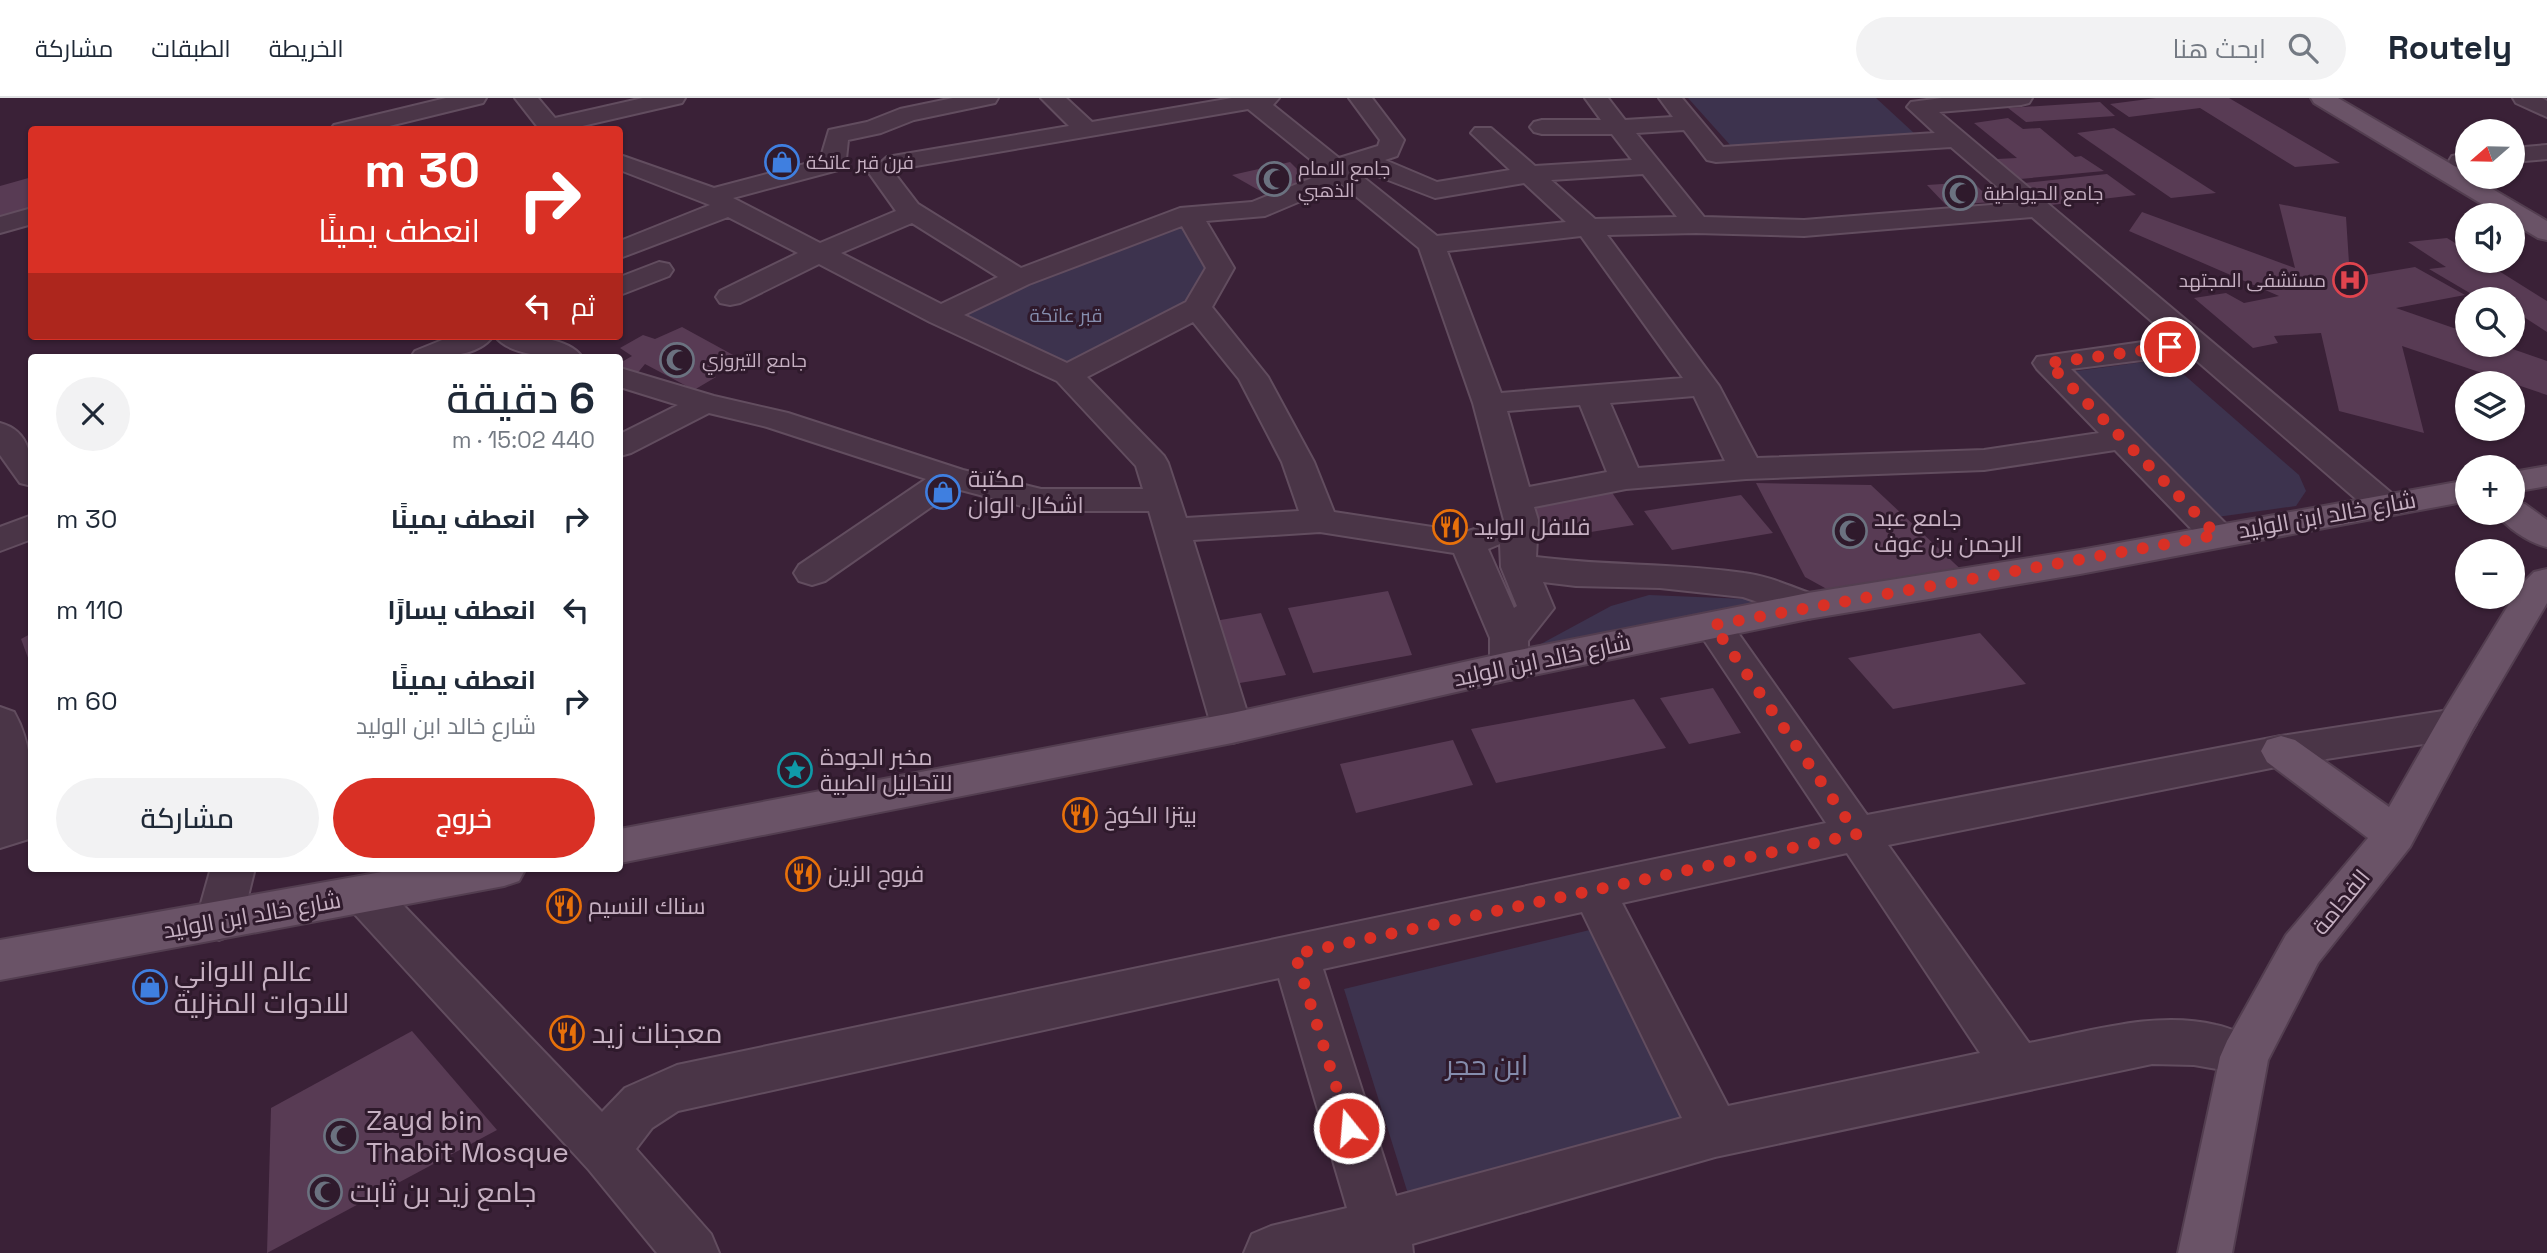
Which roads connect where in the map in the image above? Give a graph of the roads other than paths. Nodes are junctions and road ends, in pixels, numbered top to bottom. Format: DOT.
graph roads {
  1 [pos="475,98"];
  2 [pos="526,98"];
  3 [pos="674,98"];
  4 [pos="987,98"];
  5 [pos="1052,98"];
  6 [pos="1360,98"];
  7 [pos="1596,98"];
  8 [pos="1670,98"];
  9 [pos="2021,98"];
  10 [pos="2322,98"];
  11 [pos="2353,98"];
  12 [pos="2524,98"];
  13 [pos="1257,100"];
  14 [pos="1914,102"];
  15 [pos="880,103"];
  16 [pos="2547,110"];
  17 [pos="908,114"];
  18 [pos="1690,122"];
  19 [pos="359,126"];
  20 [pos="549,126"];
  21 [pos="559,126"];
  22 [pos="1620,127"];
  23 [pos="1086,130"];
  24 [pos="1483,133"];
  25 [pos="1957,139"];
  26 [pos="955,152"];
  27 [pos="2547,152"];
  28 [pos="2525,154"];
  29 [pos="2455,156"];
  30 [pos="1364,158"];
  31 [pos="2547,164"];
  32 [pos="1650,166"];
  33 [pos="1333,167"];
  34 [pos="2525,167"];
  35 [pos="1588,170"];
  36 [pos="628,171"];
  37 [pos="1531,174"];
  38 [pos="2509,189"];
  39 [pos="721,201"];
  40 [pos="2036,209"];
  41 [pos="2547,210"];
  42 [pos="914,213"];
  43 [pos="1189,214"];
  44 [pos="28,217"];
  45 [pos="0,225"];
  46 [pos="1696,225"];
  47 [pos="1588,227"];
  48 [pos="2547,232"];
  49 [pos="1430,245"];
  50 [pos="623,249"];
  51 [pos="820,253"];
  52 [pos="659,270"];
  53 [pos="1019,278"];
  54 [pos="623,285"];
  55 [pos="730,297"];
  56 [pos="1197,309"];
  57 [pos="940,316"];
  58 [pos="468,340"];
  59 [pos="521,340"];
  60 [pos="2195,344"];
  61 [pos="433,354"];
  62 [pos="559,354"];
  63 [pos="1068,375"];
  64 [pos="623,378"];
  65 [pos="1704,386"];
  66 [pos="1591,395"];
  67 [pos="705,403"];
  68 [pos="1489,403"];
  69 [pos="0,433"];
  70 [pos="2122,439"];
  71 [pos="623,444"];
  72 [pos="1746,469"];
  73 [pos="28,472"];
  74 [pos="2547,476"];
  75 [pos="952,477"];
  76 [pos="1626,479"];
  77 [pos="2525,480"];
  78 [pos="2455,492"];
  79 [pos="1516,500"];
  80 [pos="2383,504"];
  81 [pos="1168,515"];
  82 [pos="2525,520"];
  83 [pos="1320,521"];
  84 [pos="28,528"];
  85 [pos="2217,535"];
  86 [pos="2547,536"];
  87 [pos="0,540"];
  88 [pos="1468,544"];
  89 [pos="1518,558"];
  90 [pos="813,573"];
  91 [pos="2547,581"];
  92 [pos="1808,606"];
  93 [pos="1713,625"];
  94 [pos="1509,652"];
  95 [pos="0,722"];
  96 [pos="2456,724"];
  97 [pos="1232,728"];
  98 [pos="2281,751"];
  99 [pos="0,831"];
  100 [pos="1857,834"];
  101 [pos="2395,835"];
  102 [pos="623,845"];
  103 [pos="232,872"];
  104 [pos="483,872"];
  105 [pos="1594,889"];
  106 [pos="365,895"];
  107 [pos="219,921"];
  108 [pos="1295,954"];
  109 [pos="0,960"];
  110 [pos="2244,1057"];
  111 [pos="2018,1068"];
  112 [pos="1715,1133"];
  113 [pos="607,1153"];
  114 [pos="1384,1240"];
  115 [pos="692,1253"];
  116 [pos="1271,1253"];
  117 [pos="2205,1253"];
  1 -- 19 [label="street"];
  2 -- 20 [label="street"];
  3 -- 21 [label="street"];
  4 -- 17 [label="street"];
  5 -- 23 [label="street"];
  6 -- 30 [label="street"];
  7 -- 22 [label="street"];
  8 -- 18 [label="street"];
  9 -- 14 [label="street"];
  10 -- 48 [label="main road"];
  11 -- 29 [label="main road"];
  12 -- 16 [label="street"];
  13 -- 23 [label="street"];
  13 -- 33 [label="street"];
  14 -- 25 [label="street"];
  15 -- 17 [label="street"];
  17 -- 26 [label="street"];
  17 -- 39 [label="street"];
  18 -- 22 [label="street"];
  18 -- 25 [label="street"];
  22 -- 32 [label="street"];
  22 -- 35 [label="street"];
  23 -- 26 [label="street"];
  24 -- 37 [label="street"];
  25 -- 40 [label="street"];
  26 -- 42 [label="street"];
  27 -- 28 [label="street"];
  30 -- 33 [label="street"];
  30 -- 37 [label="street"];
  31 -- 34 [label="street"];
  32 -- 35 [label="street"];
  32 -- 46 [label="street"];
  33 -- 43 [label="street"];
  33 -- 49 [label="street"];
  35 -- 37 [label="street"];
  36 -- 39 [label="street"];
  37 -- 47 [label="street"];
  38 -- 41 [label="main road"];
  39 -- 50 [label="street"];
  39 -- 51 [label="street"];
  40 -- 46 [label="street"];
  40 -- 60 [label="street"];
  42 -- 51 [label="street"];
  42 -- 53 [label="street"];
  43 -- 53 [label="street"];
  43 -- 56 [label="street"];
  44 -- 45 [label="street"];
  46 -- 47 [label="street"];
  47 -- 49 [label="street"];
  47 -- 65 [label="street"];
  49 -- 68 [label="street"];
  51 -- 55 [label="street"];
  51 -- 57 [label="street"];
  52 -- 54 [label="street"];
  53 -- 57 [label="street"];
  56 -- 63 [label="street"];
  56 -- 83 [label="street"];
  57 -- 63 [label="street"];
  58 -- 61 [label="street"];
  59 -- 62 [label="street"];
  60 -- 70 [label="street"];
  60 -- 80 [label="street"];
  63 -- 81 [label="street"];
  64 -- 67 [label="street"];
  65 -- 66 [label="street"];
  65 -- 72 [label="street"];
  66 -- 68 [label="street"];
  66 -- 76 [label="street"];
  67 -- 71 [label="street"];
  67 -- 75 [label="street"];
  68 -- 79 [label="street"];
  69 -- 73 [label="street"];
  70 -- 72 [label="street"];
  70 -- 85 [label="street"];
  72 -- 76 [label="street"];
  74 -- 77 [label="main road"];
  75 -- 81 [label="street"];
  75 -- 90 [label="street"];
  76 -- 79 [label="street"];
  78 -- 80 [label="main road, شارع خالد ابن الوليد"];
  79 -- 89 [label="street"];
  80 -- 85 [label="main road, شارع خالد ابن الوليد"];
  81 -- 83 [label="street"];
  81 -- 97 [label="street"];
  82 -- 86 [label="main road"];
  83 -- 88 [label="street"];
  84 -- 87 [label="street"];
  85 -- 92 [label="main road, شارع خالد ابن الوليد"];
  88 -- 89 [label="street"];
  88 -- 94 [label="street"];
  89 -- 92 [label="street"];
  89 -- 94 [label="street"];
  91 -- 96 [label="main road, الفحامة"];
  92 -- 93 [label="main road, شارع خالد ابن الوليد"];
  93 -- 94 [label="main road, شارع خالد ابن الوليد"];
  93 -- 100 [label="street"];
  94 -- 97 [label="main road, شارع خالد ابن الوليد"];
  95 -- 99 [label="street"];
  96 -- 98 [label="street"];
  96 -- 101 [label="main road, الفحامة"];
  97 -- 102 [label="main road, شارع خالد ابن الوليد"];
  98 -- 100 [label="street"];
  98 -- 101 [label="main road"];
  100 -- 105 [label="street"];
  100 -- 111 [label="street"];
  101 -- 110 [label="main road, الفحامة"];
  103 -- 107 [label="street"];
  104 -- 106 [label="main road, شارع خالد ابن الوليد"];
  105 -- 108 [label="street"];
  105 -- 112 [label="street"];
  106 -- 107 [label="main road, شارع خالد ابن الوليد"];
  106 -- 113 [label="street"];
  107 -- 109 [label="main road, شارع خالد ابن الوليد"];
  108 -- 113 [label="street"];
  108 -- 114 [label="street"];
  110 -- 111 [label="street"];
  110 -- 117 [label="main road, الفحامة"];
  111 -- 112 [label="street"];
  112 -- 114 [label="street"];
  113 -- 115 [label="street"];
  114 -- 116 [label="street"];
}
